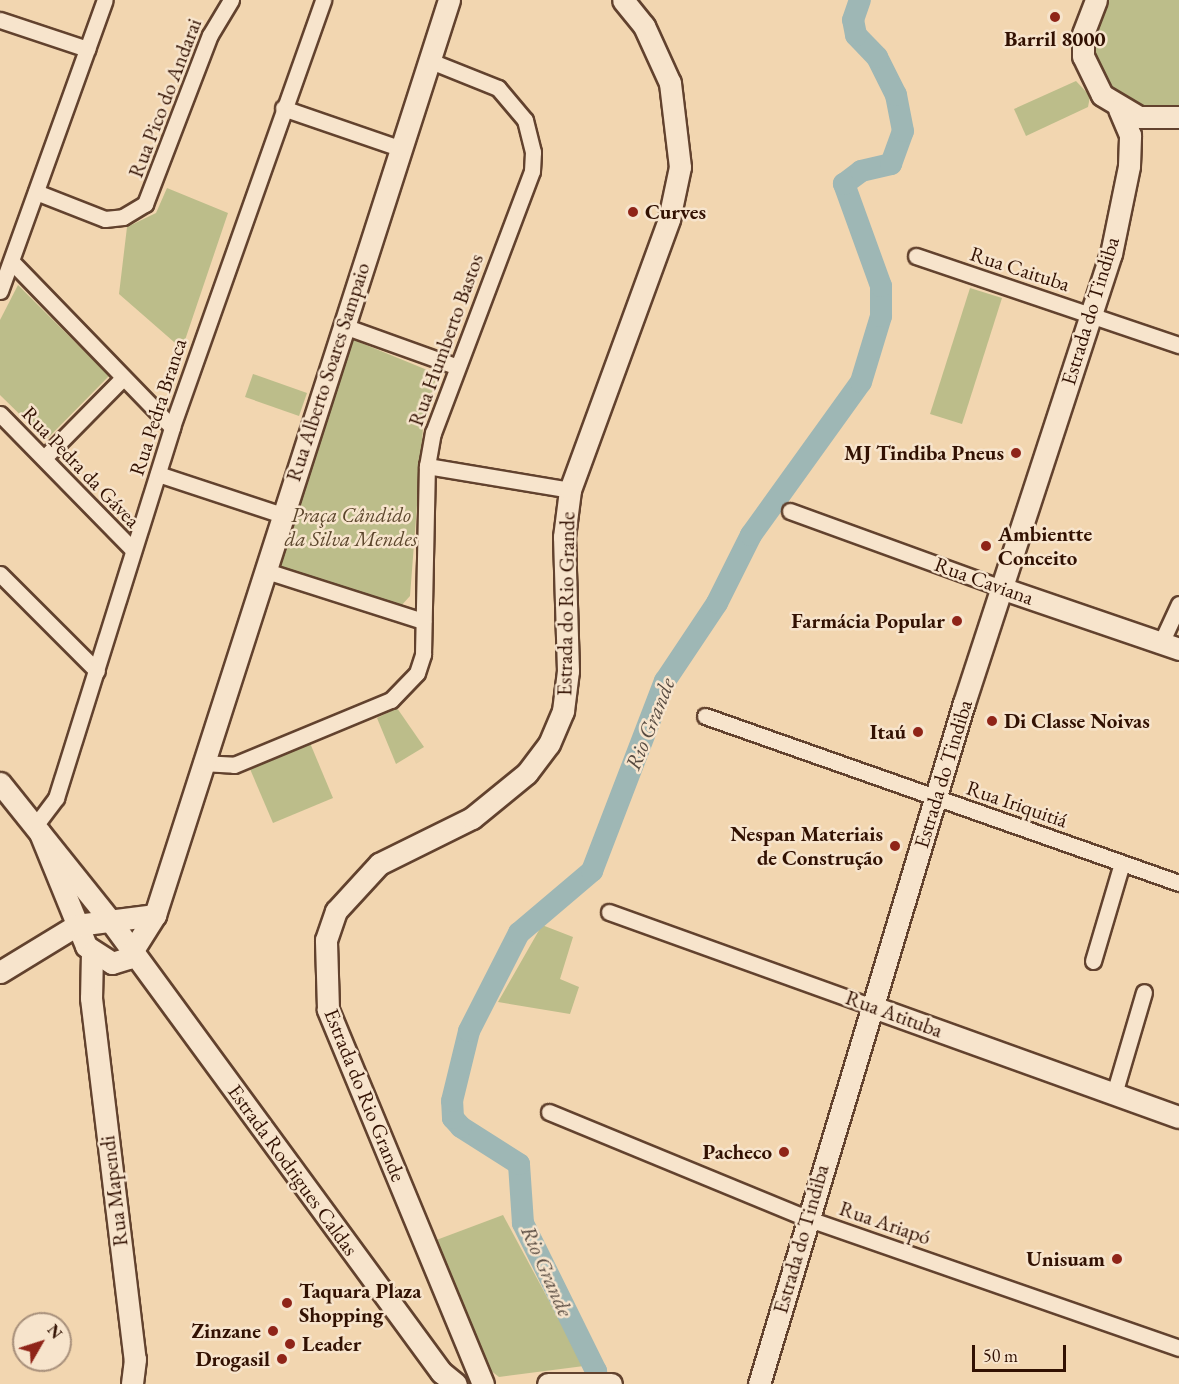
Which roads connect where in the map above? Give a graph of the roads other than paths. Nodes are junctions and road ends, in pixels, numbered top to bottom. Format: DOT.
graph roads {
  1 [pos="105,0"];
  2 [pos="231,0"];
  3 [pos="323,0"];
  4 [pos="449,0"];
  5 [pos="624,0"];
  6 [pos="1096,0"];
  7 [pos="0,21"];
  8 [pos="87,49"];
  9 [pos="428,60"];
  10 [pos="283,108"];
  11 [pos="1119,109"];
  12 [pos="1170,119"];
  13 [pos="399,148"];
  14 [pos="1129,166"];
  15 [pos="36,192"];
  16 [pos="916,256"];
  17 [pos="12,262"];
  18 [pos="0,291"];
  19 [pos="1091,315"];
  20 [pos="344,326"];
  21 [pos="1179,345"];
  22 [pos="455,366"];
  23 [pos="123,378"];
  24 [pos="0,414"];
  25 [pos="172,427"];
  26 [pos="44,458"];
  27 [pos="427,466"];
  28 [pos="158,474"];
  29 [pos="570,490"];
  30 [pos="790,511"];
  31 [pos="282,515"];
  32 [pos="133,550"];
  33 [pos="266,571"];
  34 [pos="0,574"];
  35 [pos="1001,588"];
  36 [pos="1179,604"];
  37 [pos="423,621"];
  38 [pos="1170,646"];
  39 [pos="97,670"];
  40 [pos="705,716"];
  41 [pos="201,764"];
  42 [pos="3,792"];
  43 [pos="935,797"];
  44 [pos="38,829"];
  45 [pos="1122,863"];
  46 [pos="1179,883"];
  47 [pos="609,912"];
  48 [pos="155,915"];
  49 [pos="109,919"];
  50 [pos="84,939"];
  51 [pos="134,952"];
  52 [pos="1093,961"];
  53 [pos="112,963"];
  54 [pos="0,972"];
  55 [pos="1144,992"];
  56 [pos="91,998"];
  57 [pos="873,1006"];
  58 [pos="1114,1094"];
  59 [pos="549,1112"];
  60 [pos="1179,1117"];
  61 [pos="806,1218"];
  62 [pos="1179,1348"];
  63 [pos="581,1383"];
  64 [pos="132,1384"];
  65 [pos="456,1384"];
  66 [pos="483,1384"];
  67 [pos="548,1384"];
  68 [pos="611,1384"];
  69 [pos="759,1384"];
  1 -- 8 [label="street"];
  2 -- 15 [label="street, Rua Pico do Andarai"];
  3 -- 10 [label="street, Rua Pedra Branca"];
  4 -- 9 [label="street, Rua Alberto Soares Sampaio"];
  5 -- 29 [label="street, Estrada do Rio Grande"];
  6 -- 11 [label="street"];
  7 -- 8 [label="street"];
  8 -- 15 [label="street"];
  9 -- 13 [label="street, Rua Alberto Soares Sampaio"];
  9 -- 22 [label="street, Rua Humberto Bastos"];
  10 -- 13 [label="street"];
  10 -- 25 [label="street, Rua Pedra Branca"];
  11 -- 12 [label="street"];
  11 -- 14 [label="street, Estrada do Tindiba"];
  12 -- 14 [label="street, Estrada do Tindiba"];
  13 -- 20 [label="street, Rua Alberto Soares Sampaio"];
  14 -- 19 [label="street, Estrada do Tindiba"];
  15 -- 17 [label="street"];
  16 -- 19 [label="street, Rua Caituba"];
  17 -- 18 [label="street"];
  17 -- 23 [label="street"];
  19 -- 21 [label="street, Rua Caituba"];
  19 -- 35 [label="street, Estrada do Tindiba"];
  20 -- 22 [label="street"];
  20 -- 31 [label="street, Rua Alberto Soares Sampaio"];
  22 -- 27 [label="street, Rua Humberto Bastos"];
  23 -- 25 [label="street"];
  23 -- 26 [label="street"];
  24 -- 26 [label="street, Rua Pedra da Gávea"];
  25 -- 28 [label="street, Rua Pedra Branca"];
  26 -- 32 [label="street, Rua Pedra da Gávea"];
  27 -- 29 [label="street"];
  27 -- 37 [label="street, Rua Humberto Bastos"];
  28 -- 31 [label="street"];
  28 -- 32 [label="street, Rua Pedra Branca"];
  29 -- 66 [label="street, Estrada do Rio Grande"];
  30 -- 35 [label="street, Rua Caviana"];
  31 -- 33 [label="street, Rua Alberto Soares Sampaio"];
  32 -- 39 [label="street, Rua Pedra Branca"];
  33 -- 37 [label="street"];
  33 -- 41 [label="street, Rua Alberto Soares Sampaio"];
  34 -- 39 [label="street"];
  35 -- 38 [label="street, Rua Caviana"];
  35 -- 43 [label="street, Estrada do Tindiba"];
  36 -- 38 [label="street"];
  37 -- 41 [label="street, Rua Humberto Bastos"];
  39 -- 44 [label="street, Rua Pedra Branca"];
  40 -- 43 [label="street, Rua Iriquitiá"];
  41 -- 48 [label="street, Rua Alberto Soares Sampaio"];
  42 -- 44 [label="street, Estrada Rodrigues Caldas"];
  43 -- 45 [label="street, Rua Iriquitiá"];
  43 -- 57 [label="street, Estrada do Tindiba"];
  44 -- 49 [label="street, Estrada Rodrigues Caldas"];
  44 -- 50 [label="street, Estrada Rodrigues Caldas"];
  45 -- 46 [label="street, Rua Iriquitiá"];
  45 -- 52 [label="street"];
  47 -- 57 [label="street, Rua Atituba"];
  48 -- 49 [label="street"];
  48 -- 51 [label="street, Rua Alberto Soares Sampaio"];
  49 -- 50 [label="street"];
  49 -- 51 [label="street, Estrada Rodrigues Caldas"];
  50 -- 53 [label="street"];
  50 -- 54 [label="street"];
  50 -- 56 [label="street, Rua Mapendi"];
  51 -- 53 [label="street"];
  51 -- 65 [label="street, Estrada Rodrigues Caldas"];
  53 -- 56 [label="street"];
  55 -- 58 [label="street"];
  56 -- 64 [label="street, Rua Mapendi"];
  57 -- 58 [label="street, Rua Atituba"];
  57 -- 61 [label="street, Estrada do Tindiba"];
  58 -- 60 [label="street, Rua Atituba"];
  59 -- 61 [label="street, Rua Ariapó"];
  61 -- 62 [label="street, Rua Ariapó"];
  61 -- 69 [label="street, Estrada do Tindiba"];
  63 -- 67 [label="street"];
  63 -- 68 [label="street"];
}
